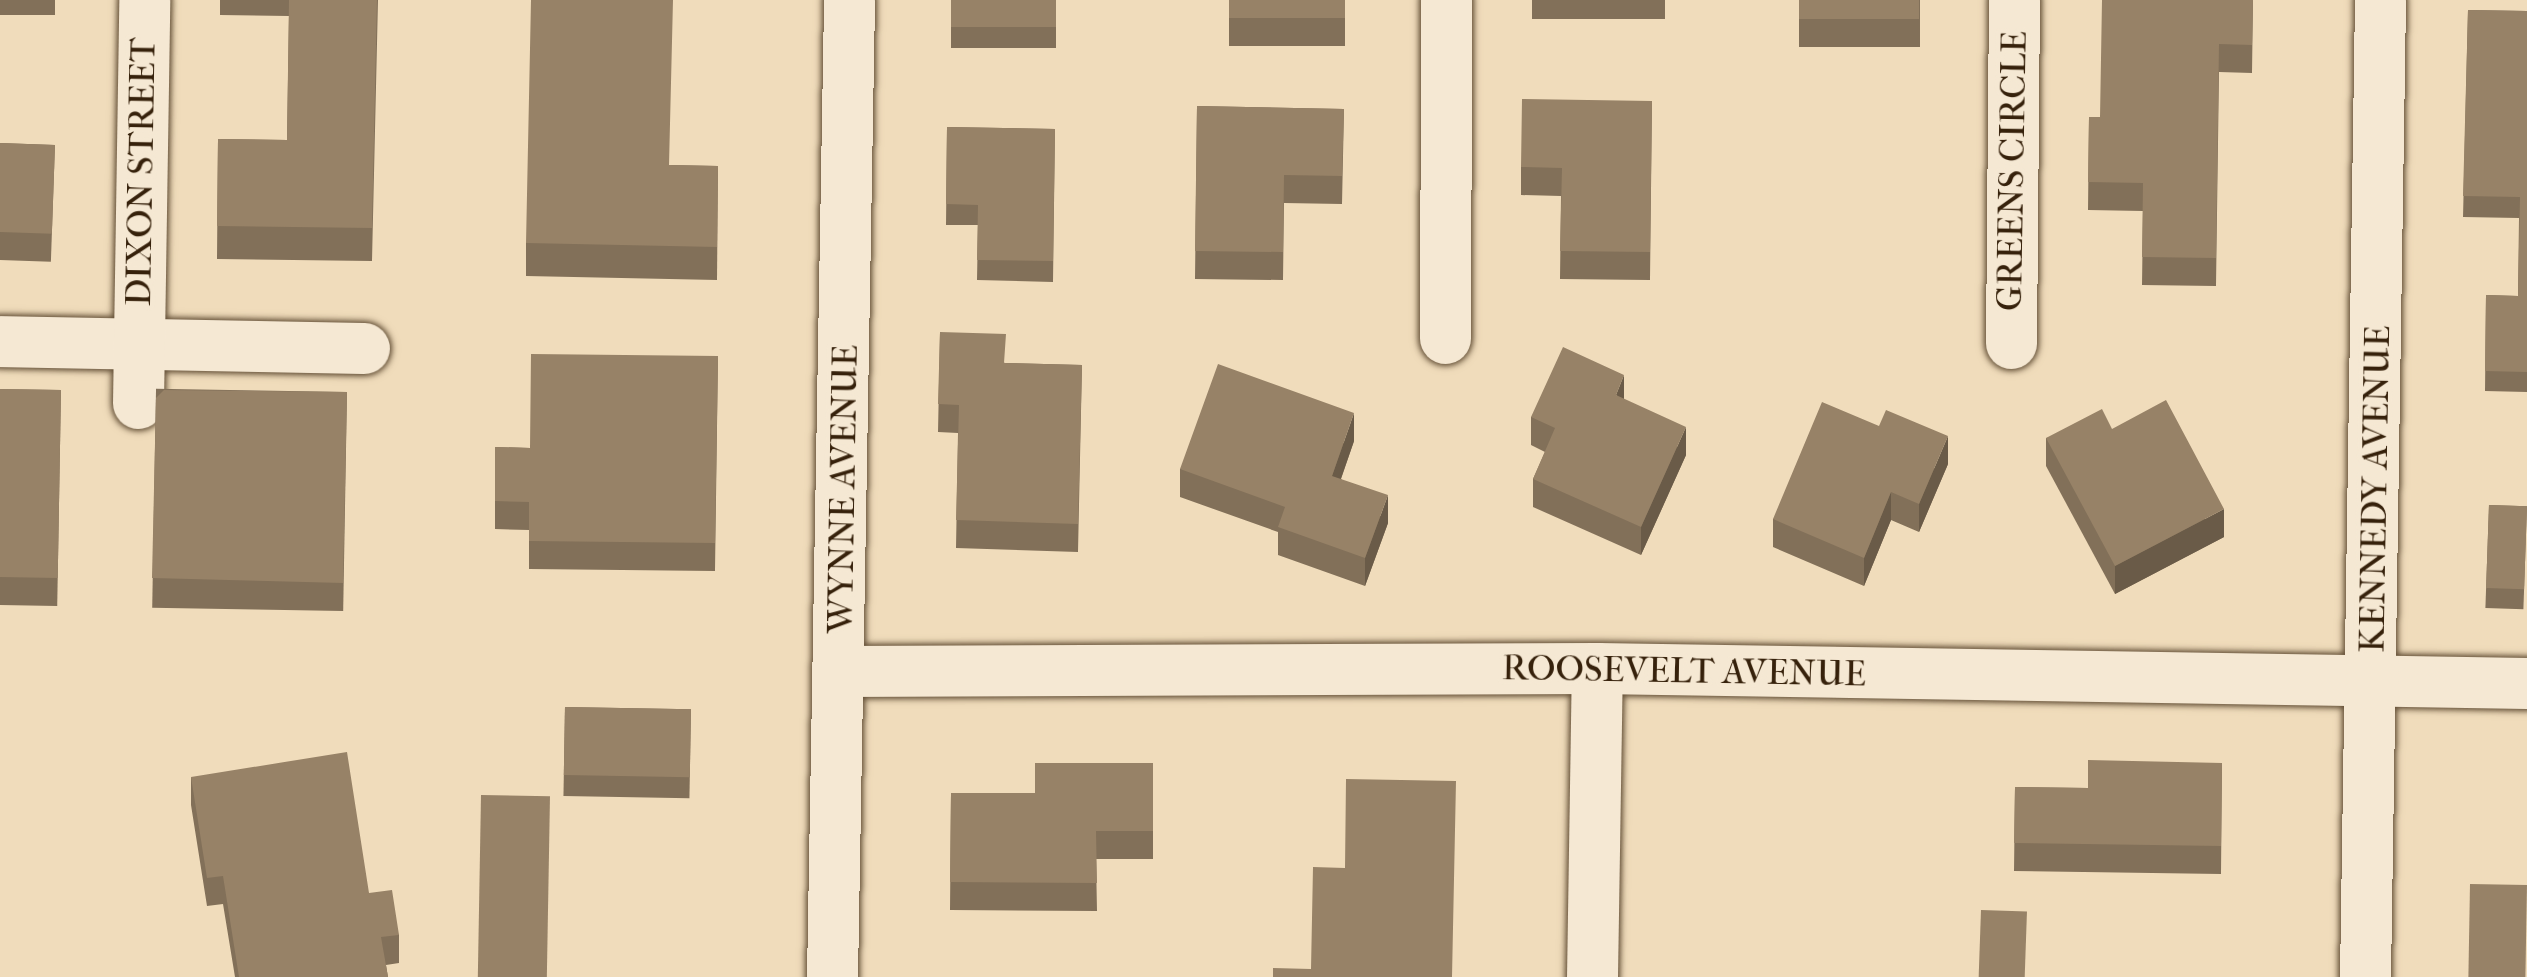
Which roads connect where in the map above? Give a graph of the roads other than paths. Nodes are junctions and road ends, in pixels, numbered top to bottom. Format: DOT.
graph roads {
  1 [pos="144,0"];
  2 [pos="850,0"];
  3 [pos="1446,0"];
  4 [pos="2014,0"];
  5 [pos="2380,0"];
  6 [pos="1445,338"];
  7 [pos="0,341"];
  8 [pos="2011,343"];
  9 [pos="139,344"];
  10 [pos="364,348"];
  11 [pos="138,403"];
  12 [pos="1597,668"];
  13 [pos="841,671"];
  14 [pos="2373,682"];
  15 [pos="2527,683"];
  16 [pos="832,977"];
  17 [pos="1592,977"];
  18 [pos="2365,977"];
  1 -- 9 [label="street, DIXON STREET"];
  2 -- 13 [label="street, WYNNE AVENUE"];
  3 -- 6 [label="street"];
  4 -- 8 [label="street, GREENS CIRCLE"];
  5 -- 14 [label="street, KENNEDY AVENUE"];
  7 -- 9 [label="street, DIXON STREET"];
  9 -- 10 [label="street, DIXON STREET"];
  9 -- 11 [label="street, DIXON STREET"];
  12 -- 13 [label="street, ROOSEVELT AVENUE"];
  12 -- 14 [label="street, ROOSEVELT AVENUE"];
  12 -- 17 [label="street"];
  13 -- 16 [label="street, WYNNE AVENUE"];
  14 -- 15 [label="street, ROOSEVELT AVENUE"];
  14 -- 18 [label="street, KENNEDY AVENUE"];
}
